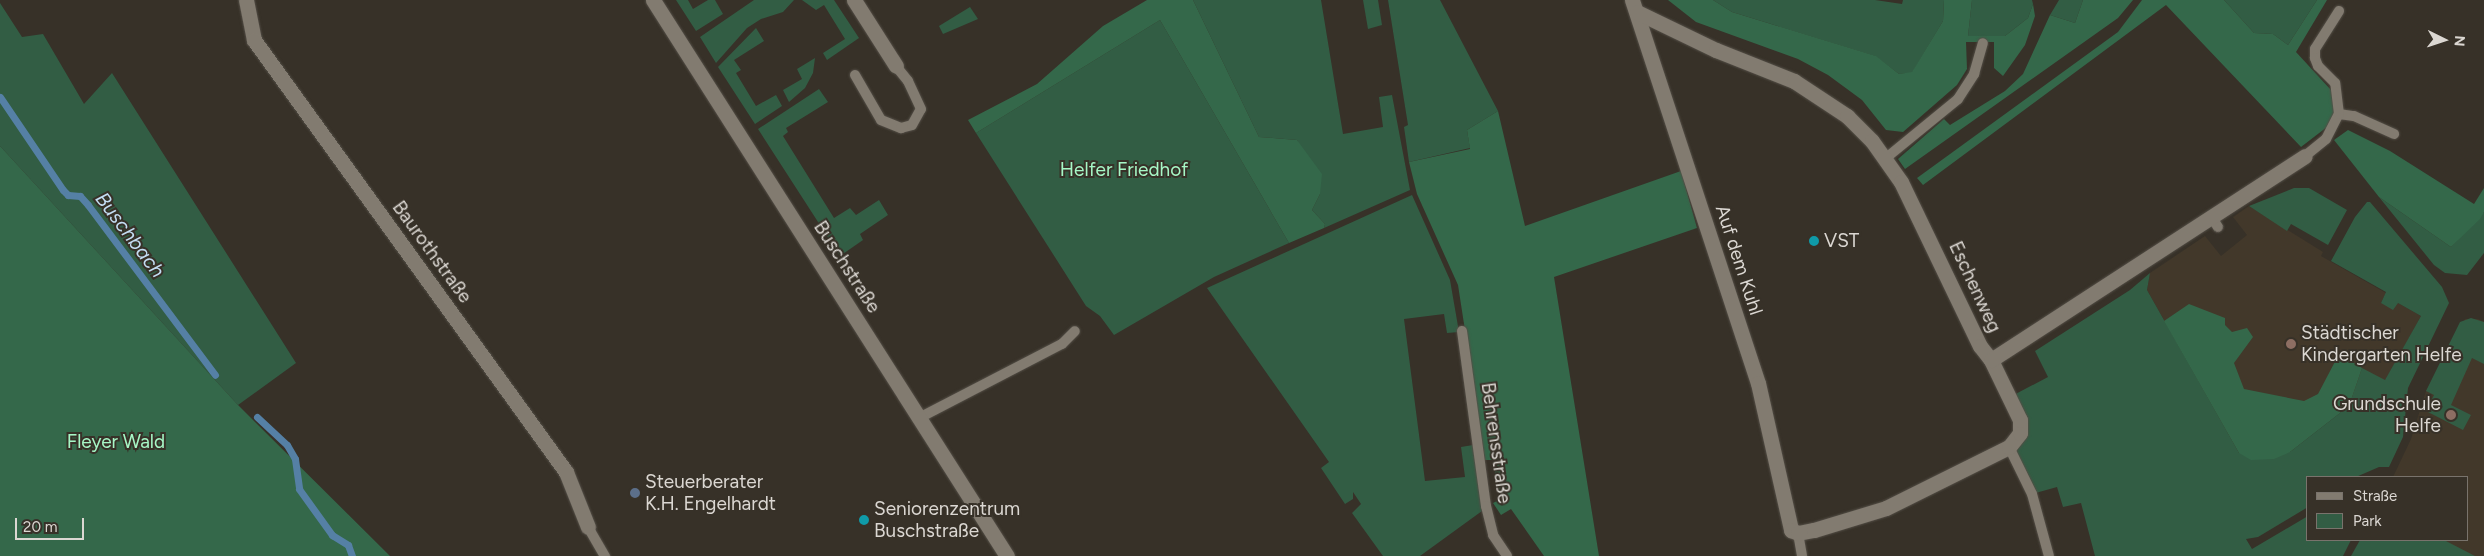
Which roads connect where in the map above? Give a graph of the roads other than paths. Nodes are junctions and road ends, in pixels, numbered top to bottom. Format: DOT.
graph roads {
  1 [pos="246,0"];
  2 [pos="653,0"];
  3 [pos="854,0"];
  4 [pos="1635,6"];
  5 [pos="2339,11"];
  6 [pos="1983,43"];
  7 [pos="896,66"];
  8 [pos="855,75"];
  9 [pos="2339,114"];
  10 [pos="2394,134"];
  11 [pos="2305,156"];
  12 [pos="1886,158"];
  13 [pos="1075,331"];
  14 [pos="1462,331"];
  15 [pos="1991,360"];
  16 [pos="919,418"];
  17 [pos="2009,447"];
  18 [pos="588,527"];
  19 [pos="1798,533"];
  20 [pos="605,556"];
  21 [pos="1007,556"];
  22 [pos="1507,556"];
  23 [pos="1802,556"];
  24 [pos="2049,556"];
  1 -- 18 [label="street, Baurothstraße"];
  2 -- 16 [label="street, Buschstraße"];
  3 -- 7 [label="street"];
  4 -- 12 [label="street, Eschenweg"];
  4 -- 19 [label="street, Auf dem Kuhl"];
  5 -- 9 [label="lane"];
  6 -- 12 [label="lane"];
  7 -- 8 [label="lane"];
  9 -- 10 [label="lane"];
  9 -- 11 [label="lane"];
  11 -- 15 [label="street, Eschenweg"];
  12 -- 15 [label="street, Eschenweg"];
  13 -- 16 [label="lane"];
  14 -- 22 [label="lane, Behrensstraße"];
  15 -- 17 [label="street"];
  16 -- 21 [label="street, Buschstraße"];
  17 -- 19 [label="street"];
  17 -- 24 [label="lane"];
  18 -- 20 [label="lane"];
  19 -- 23 [label="lane, Auf dem Kuhl"];
}
